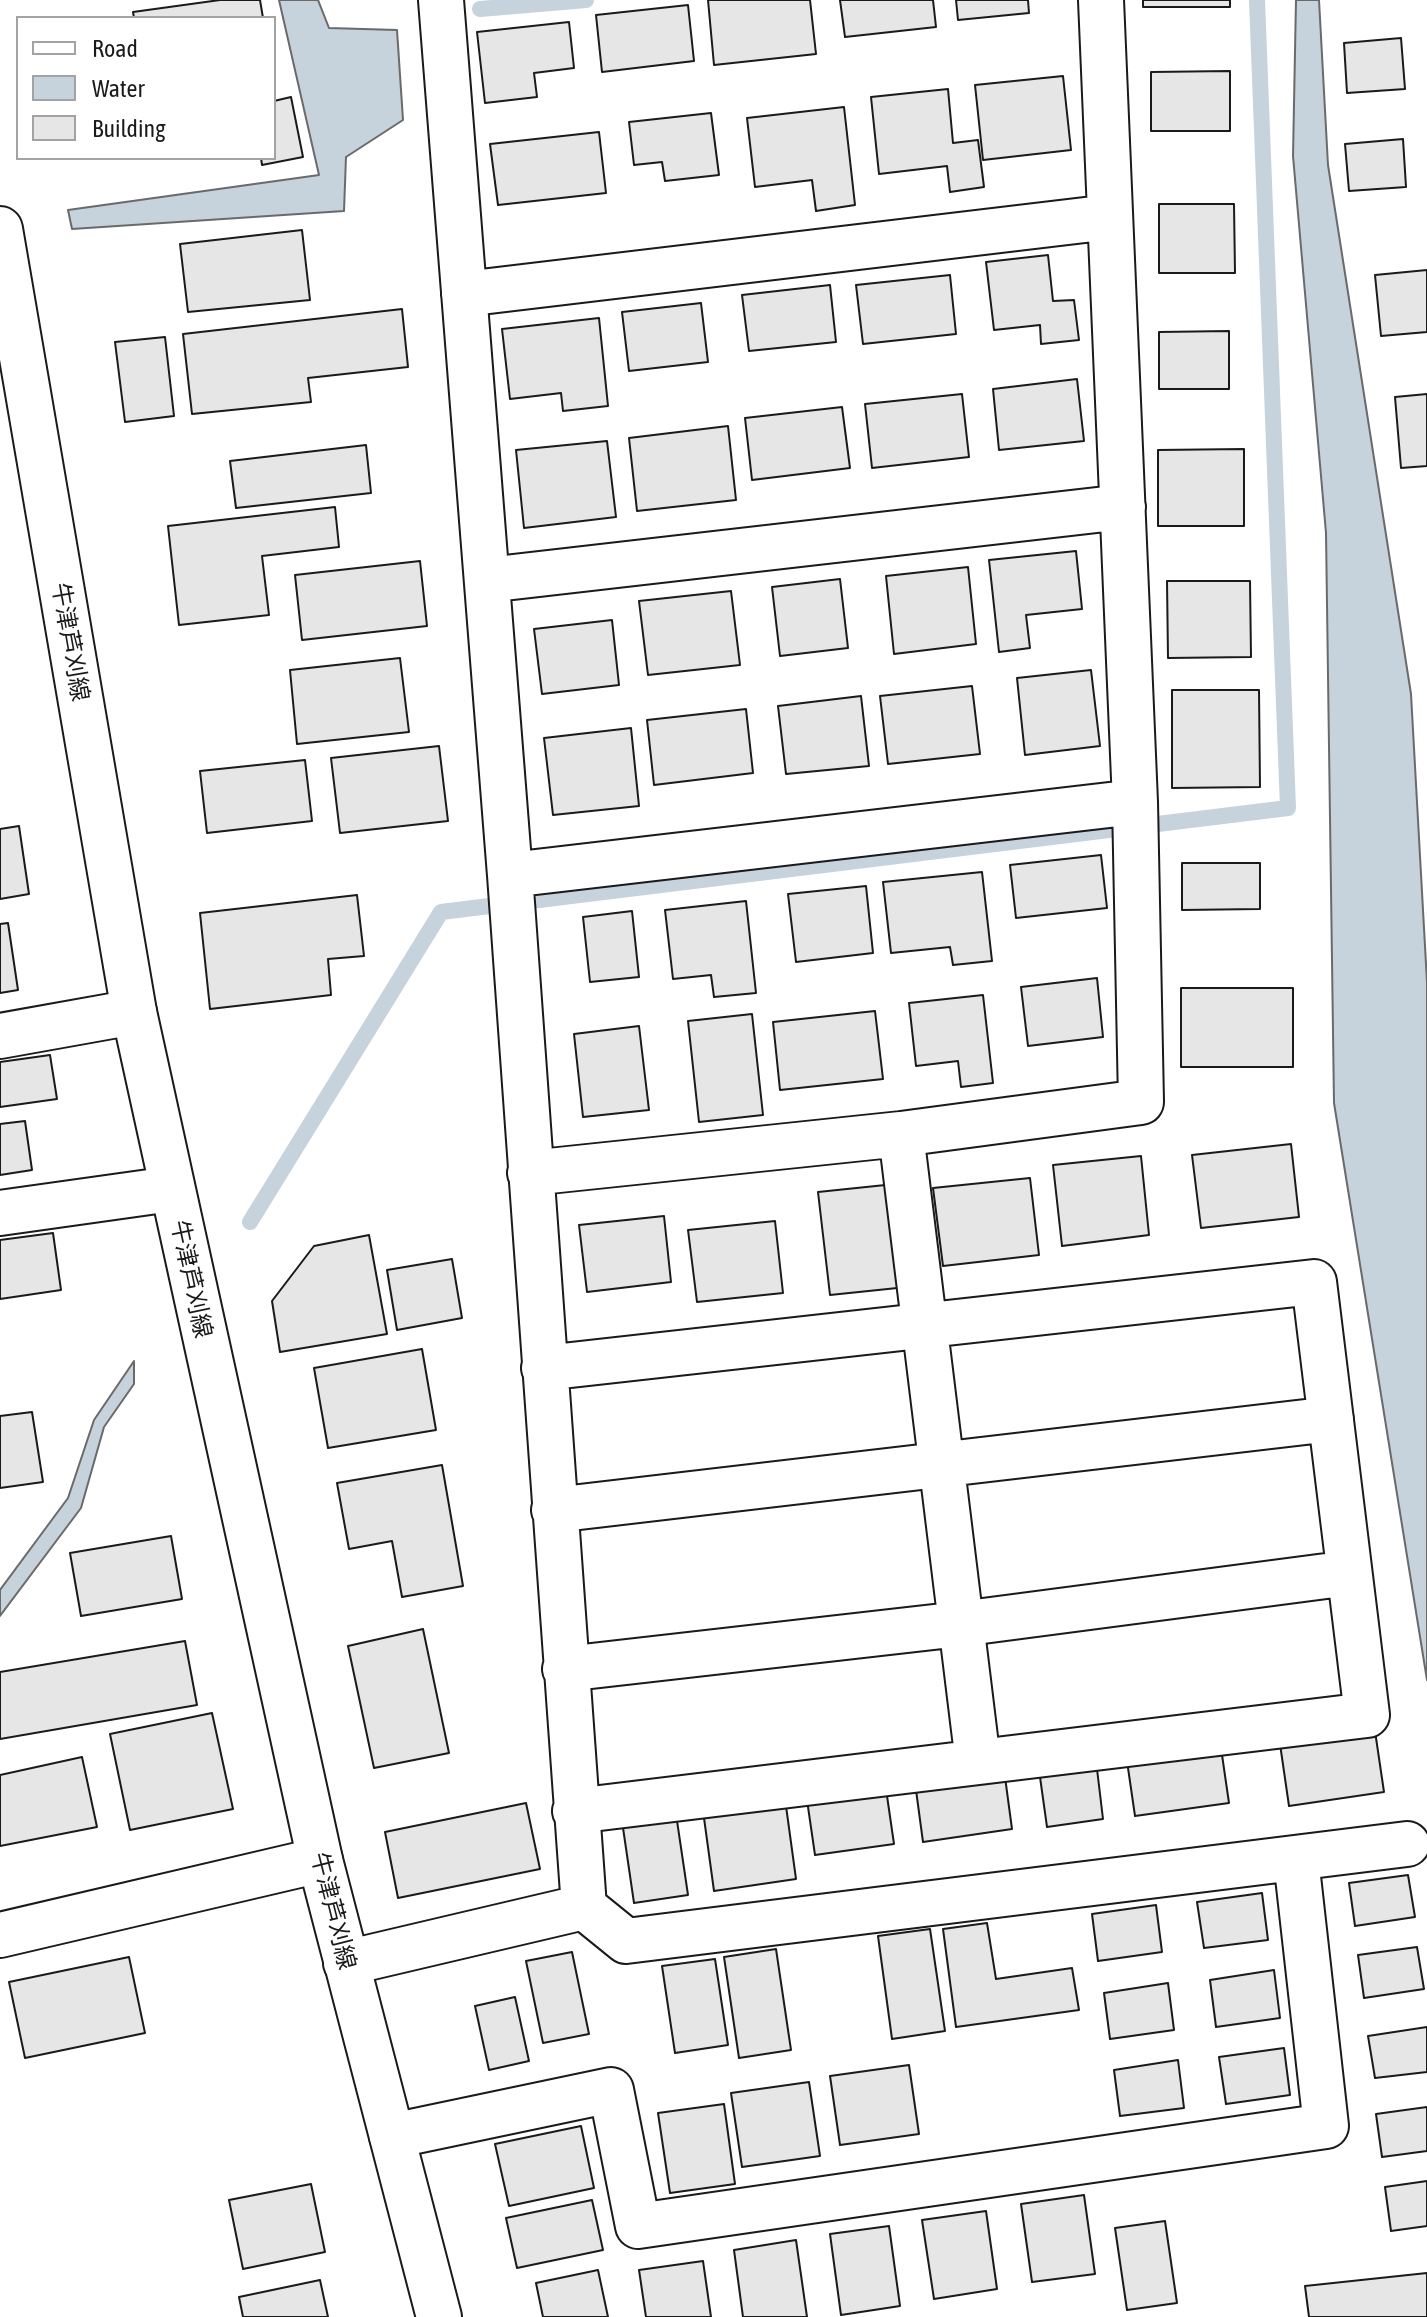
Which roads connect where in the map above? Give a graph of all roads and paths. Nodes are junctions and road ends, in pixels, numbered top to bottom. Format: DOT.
graph roads {
  1 [pos="441,0"];
  2 [pos="1101,0"];
  3 [pos="1110,217"];
  4 [pos="0,229"];
  5 [pos="464,294"];
  6 [pos="1123,507"];
  7 [pos="487,580"];
  8 [pos="1135,820"];
  9 [pos="511,896"];
  10 [pos="134,1012"];
  11 [pos="0,1036"];
  12 [pos="901,1134"];
  13 [pos="530,1173"];
  14 [pos="171,1189"];
  15 [pos="0,1213"];
  16 [pos="922,1326"];
  17 [pos="544,1368"];
  18 [pos="1331,1419"];
  19 [pos="940,1465"];
  20 [pos="554,1510"];
  21 [pos="1349,1573"];
  22 [pos="960,1624"];
  23 [pos="565,1669"];
  24 [pos="978,1762"];
  25 [pos="575,1811"];
  26 [pos="1407,1844"];
  27 [pos="1296,1859"];
  28 [pos="320,1860"];
  29 [pos="584,1907"];
  30 [pos="0,1935"];
  31 [pos="346,1963"];
  32 [pos="392,2136"];
  33 [pos="439,2317"];
  1 -- 5 [label="street"];
  2 -- 3 [label="street"];
  3 -- 5 [label="street"];
  3 -- 6 [label="street"];
  4 -- 10 [label="street, 牛津芦刈線"];
  5 -- 7 [label="street"];
  6 -- 7 [label="street"];
  6 -- 8 [label="street"];
  7 -- 9 [label="street"];
  8 -- 9 [label="street"];
  8 -- 12 [label="street"];
  9 -- 13 [label="street"];
  10 -- 11 [label="street"];
  10 -- 14 [label="street, 牛津芦刈線"];
  12 -- 13 [label="street"];
  12 -- 16 [label="street"];
  13 -- 17 [label="street"];
  14 -- 15 [label="street"];
  14 -- 28 [label="street, 牛津芦刈線"];
  16 -- 17 [label="street"];
  16 -- 18 [label="street"];
  16 -- 19 [label="street"];
  17 -- 20 [label="street"];
  18 -- 19 [label="street"];
  18 -- 21 [label="street"];
  19 -- 20 [label="street"];
  19 -- 22 [label="street"];
  20 -- 23 [label="street"];
  21 -- 22 [label="street"];
  21 -- 24 [label="street"];
  22 -- 23 [label="street"];
  22 -- 24 [label="street"];
  23 -- 25 [label="street"];
  24 -- 25 [label="street"];
  25 -- 29 [label="street"];
  26 -- 27 [label="street"];
  27 -- 29 [label="street"];
  27 -- 32 [label="street"];
  28 -- 30 [label="street"];
  28 -- 31 [label="street, 牛津芦刈線"];
  29 -- 31 [label="street"];
  31 -- 32 [label="street, 牛津芦刈線"];
  32 -- 33 [label="street, 牛津芦刈線"];
}
